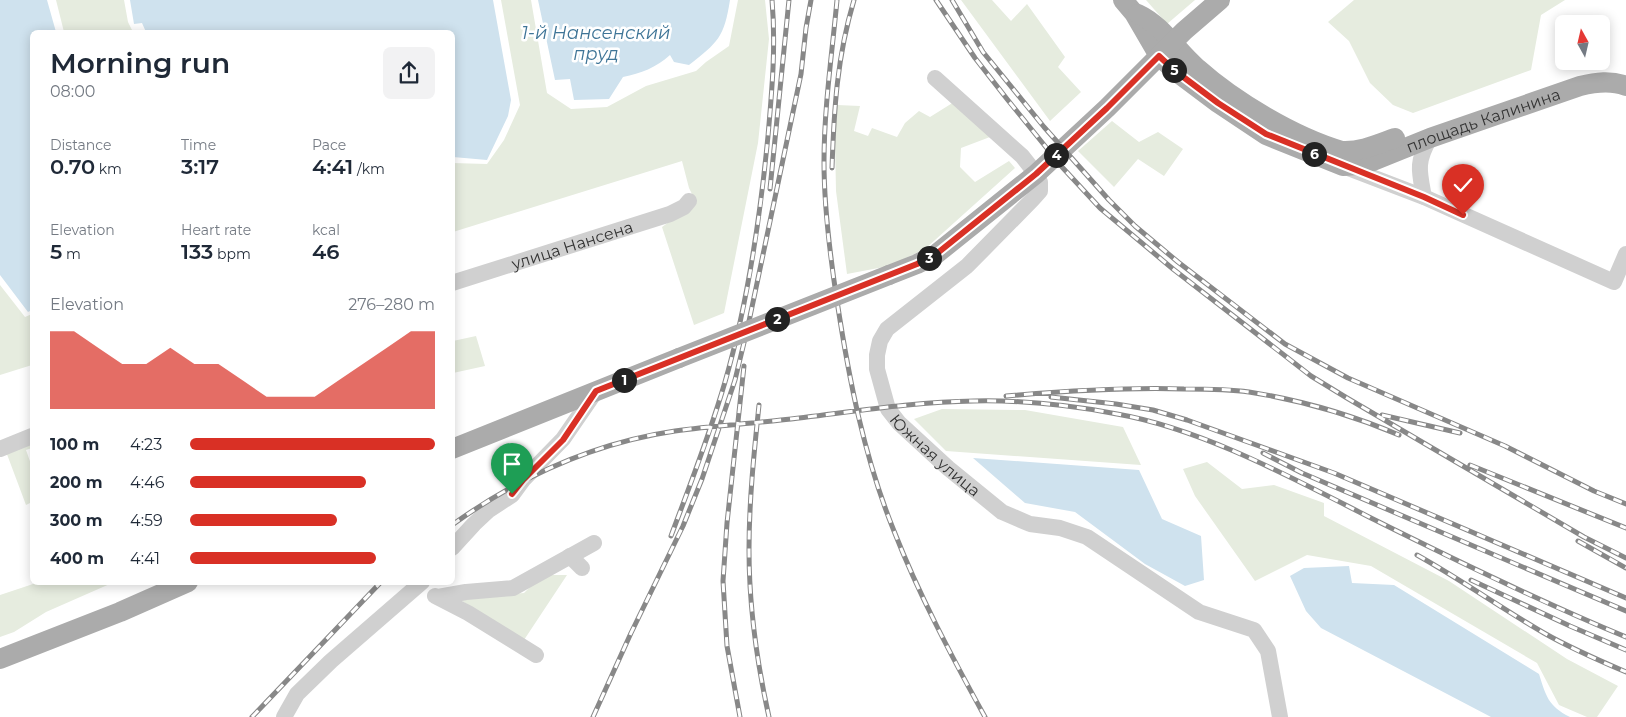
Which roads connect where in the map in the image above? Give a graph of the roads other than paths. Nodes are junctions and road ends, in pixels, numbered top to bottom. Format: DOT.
graph roads {
  1 [pos="1206,0"];
  2 [pos="1220,0"];
  3 [pos="1128,6"];
  4 [pos="1166,50"];
  5 [pos="1626,71"];
  6 [pos="935,78"];
  7 [pos="1626,86"];
  8 [pos="1430,138"];
  9 [pos="1342,158"];
  10 [pos="1038,178"];
  11 [pos="1424,197"];
  12 [pos="689,201"];
  13 [pos="1626,254"];
  14 [pos="455,282"];
  15 [pos="596,391"];
  16 [pos="30,437"];
  17 [pos="0,449"];
  18 [pos="455,449"];
  19 [pos="594,542"];
  20 [pos="455,545"];
  21 [pos="570,556"];
  22 [pos="582,568"];
  23 [pos="479,580"];
  24 [pos="181,585"];
  25 [pos="420,585"];
  26 [pos="466,592"];
  27 [pos="438,597"];
  28 [pos="536,654"];
  29 [pos="0,660"];
  30 [pos="284,717"];
  31 [pos="1280,717"];
  1 -- 4 [label="main road"];
  2 -- 4 [label="main road"];
  3 -- 4 [label="main road"];
  4 -- 9 [label="main road"];
  4 -- 10 [label="main road"];
  5 -- 9 [label="main road, площадь Калинина"];
  6 -- 10 [label="street"];
  7 -- 8 [label="main road, площадь Калинина"];
  8 -- 9 [label="main road, площадь Калинина"];
  8 -- 11 [label="street"];
  9 -- 11 [label="street"];
  10 -- 15 [label="main road, bridge"];
  10 -- 31 [label="street, Южная улица"];
  11 -- 13 [label="street"];
  12 -- 14 [label="street, улица Нансена"];
  15 -- 18 [label="main road"];
  15 -- 20 [label="street"];
  16 -- 17 [label="street"];
  19 -- 21 [label="street"];
  21 -- 22 [label="street"];
  21 -- 26 [label="street"];
  23 -- 26 [label="street"];
  24 -- 29 [label="main road"];
  25 -- 27 [label="street"];
  25 -- 30 [label="street"];
  26 -- 27 [label="street"];
  27 -- 28 [label="street"];
}
